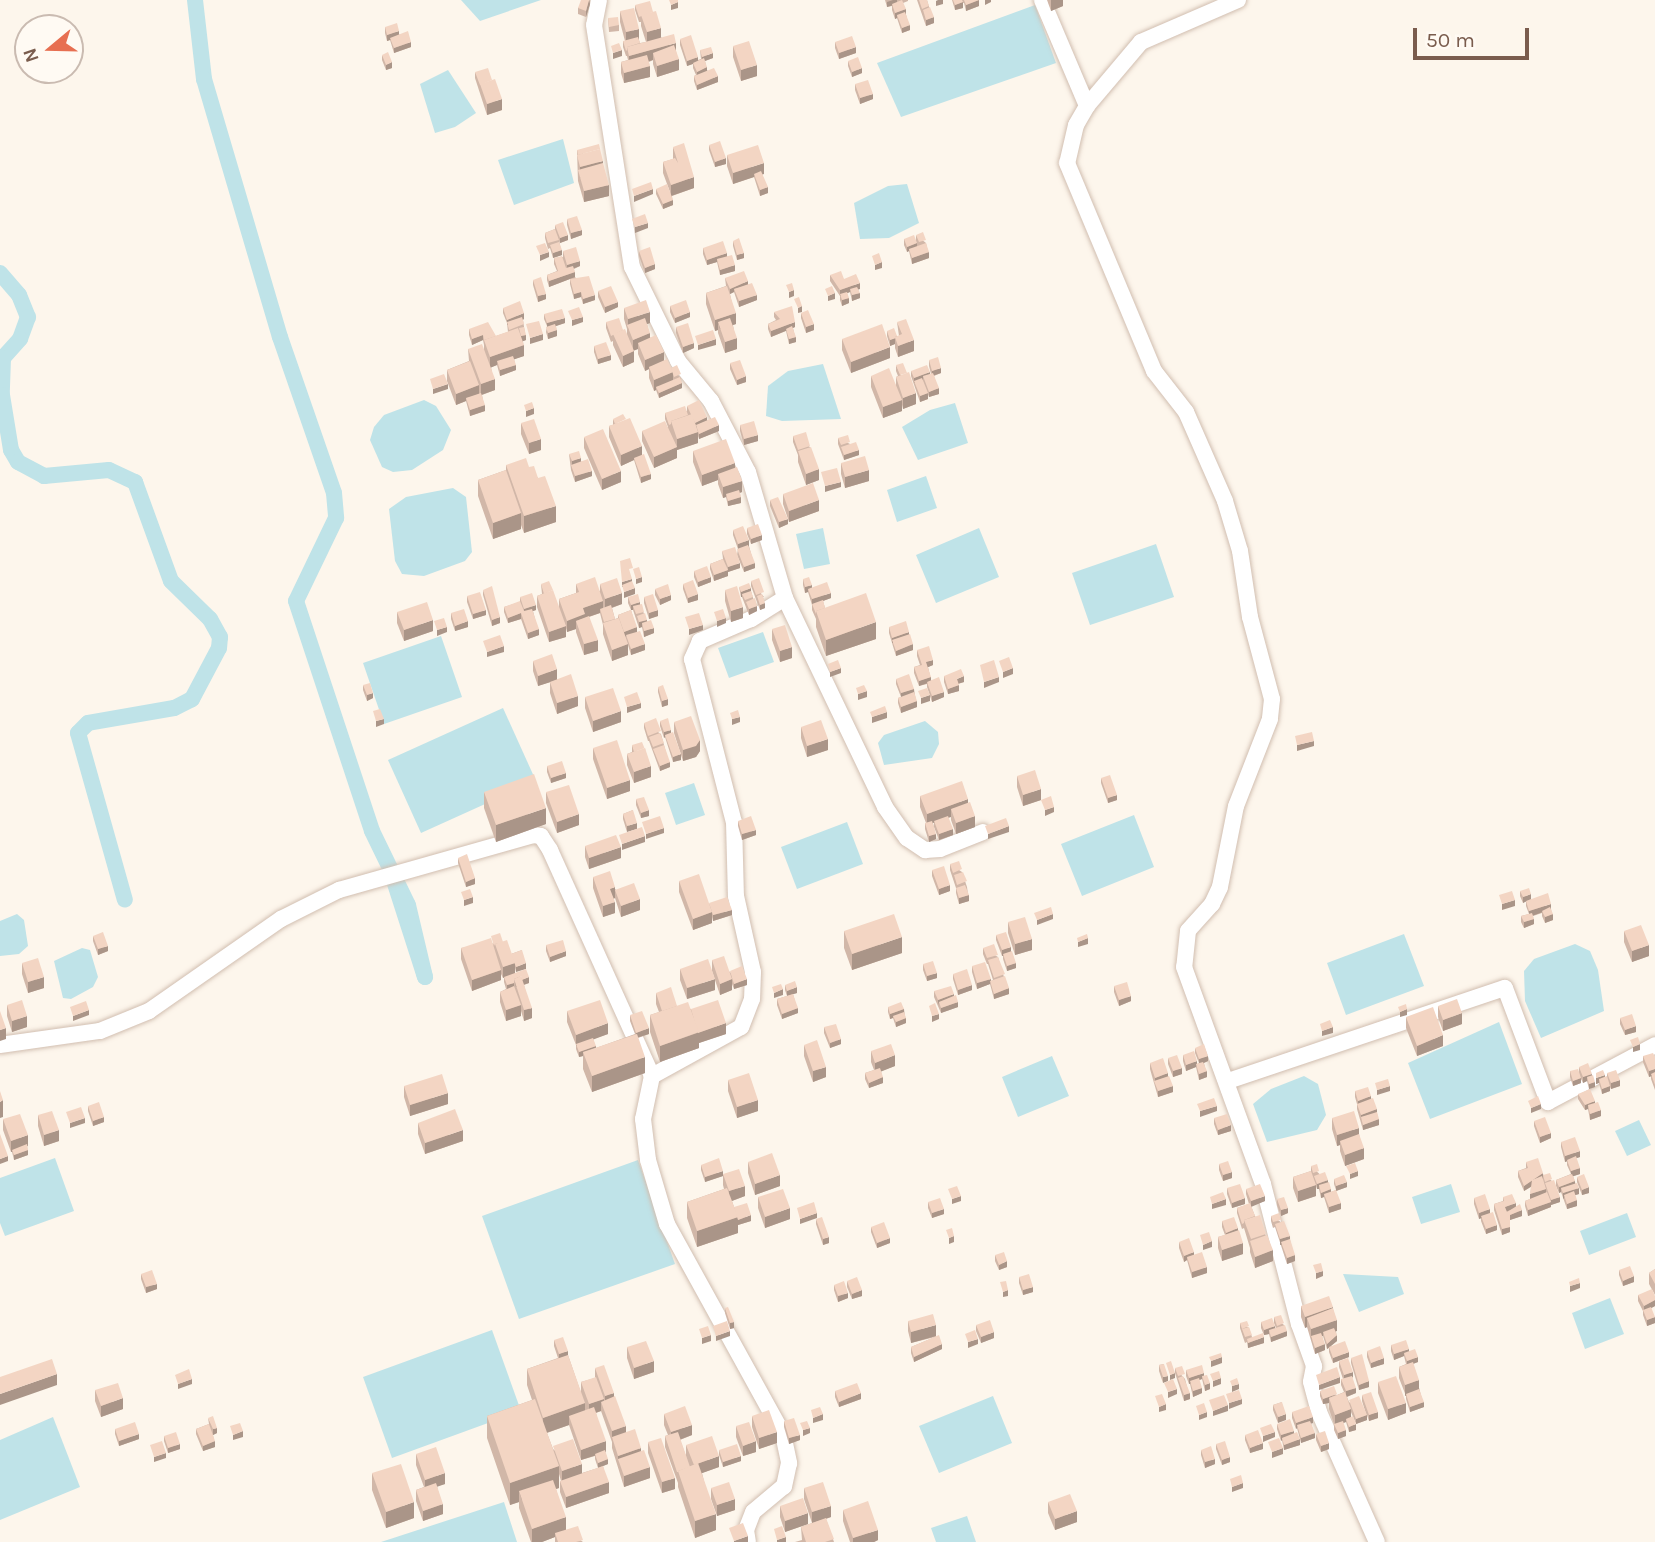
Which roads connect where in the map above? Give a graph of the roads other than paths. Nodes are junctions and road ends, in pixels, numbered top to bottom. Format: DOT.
graph roads {
  1 [pos="599,0"];
  2 [pos="1042,0"];
  3 [pos="1238,0"];
  4 [pos="1087,106"];
  5 [pos="785,598"];
  6 [pos="983,832"];
  7 [pos="0,1045"];
  8 [pos="1655,1045"];
  9 [pos="652,1076"];
  10 [pos="1228,1081"];
  11 [pos="748,1542"];
  12 [pos="1377,1542"];
  1 -- 5 [label="street"];
  2 -- 4 [label="street"];
  3 -- 4 [label="street"];
  4 -- 10 [label="street"];
  5 -- 6 [label="street"];
  5 -- 9 [label="street"];
  7 -- 9 [label="street"];
  8 -- 10 [label="street"];
  9 -- 11 [label="street"];
  10 -- 12 [label="street"];
}
